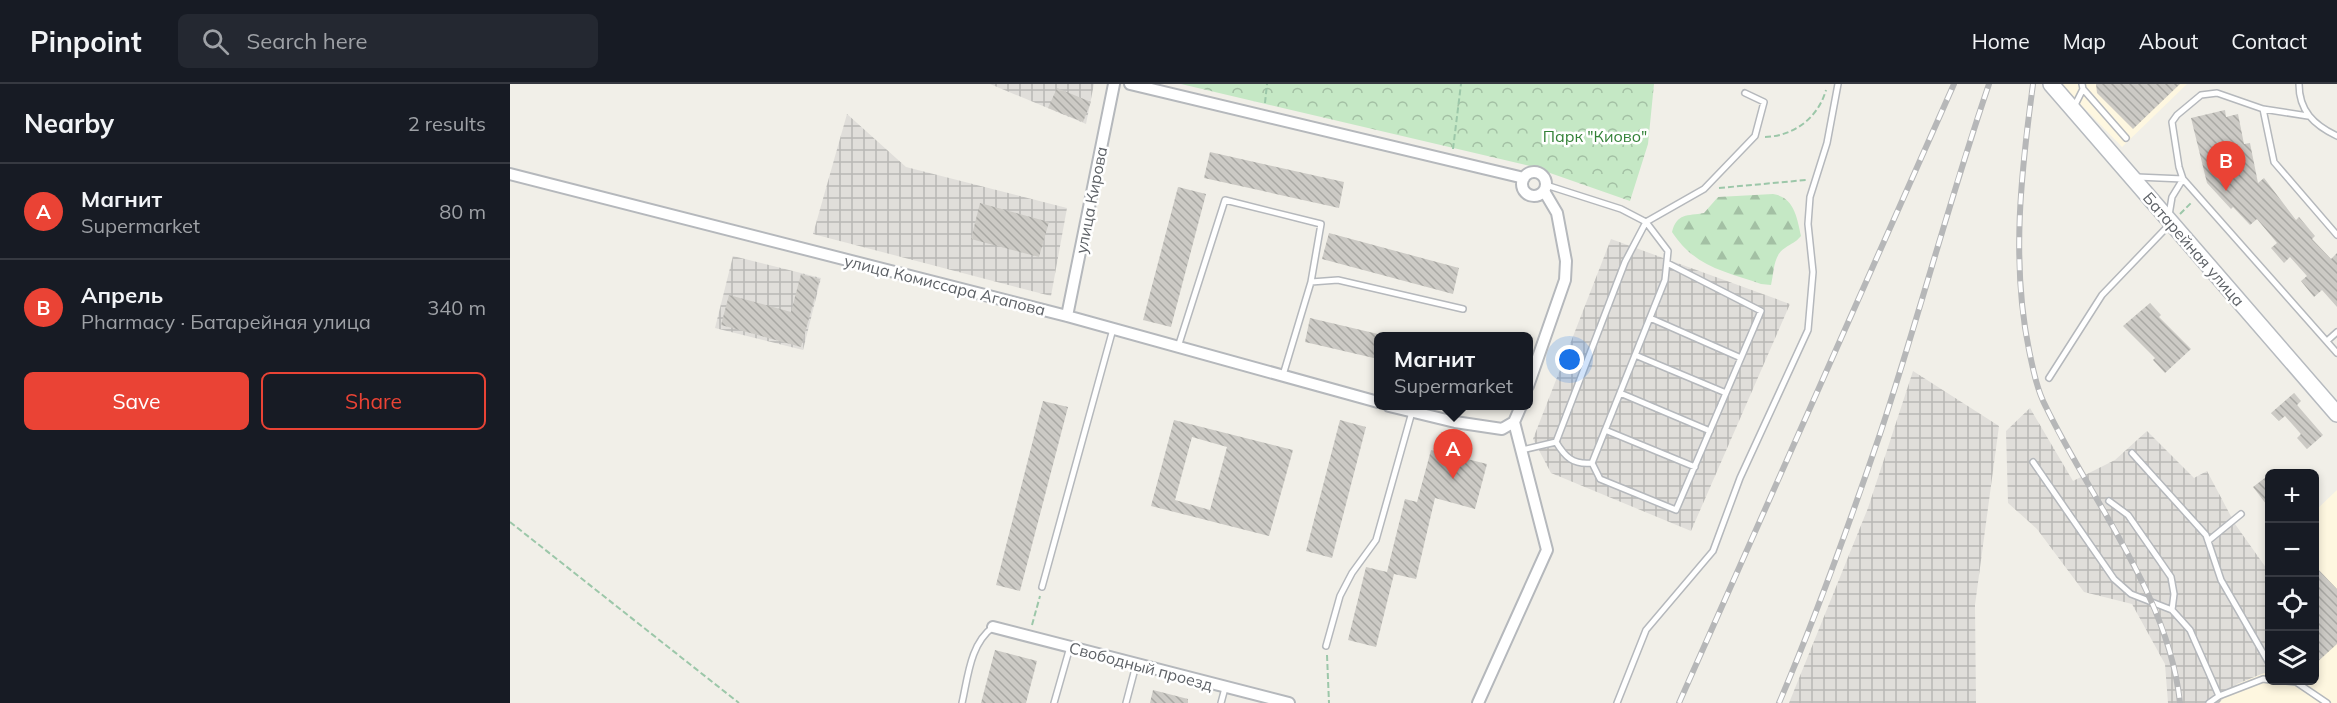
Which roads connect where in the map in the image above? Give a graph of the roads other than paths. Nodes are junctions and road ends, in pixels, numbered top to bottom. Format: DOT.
graph roads {
  1 [pos="1114,84"];
  2 [pos="1130,84"];
  3 [pos="1838,84"];
  4 [pos="2051,84"];
  5 [pos="2299,84"];
  6 [pos="2083,87"];
  7 [pos="1745,93"];
  8 [pos="2073,108"];
  9 [pos="2263,109"];
  10 [pos="2308,116"];
  11 [pos="2337,136"];
  12 [pos="2126,138"];
  13 [pos="510,174"];
  14 [pos="2133,177"];
  15 [pos="1524,178"];
  16 [pos="2183,179"];
  17 [pos="1545,188"];
  18 [pos="2170,221"];
  19 [pos="1646,222"];
  20 [pos="2337,236"];
  21 [pos="1667,263"];
  22 [pos="1311,282"];
  23 [pos="1463,309"];
  24 [pos="1067,316"];
  25 [pos="1650,318"];
  26 [pos="1113,329"];
  27 [pos="2337,332"];
  28 [pos="2327,340"];
  29 [pos="1178,347"];
  30 [pos="2337,352"];
  31 [pos="1635,356"];
  32 [pos="1741,358"];
  33 [pos="1533,372"];
  34 [pos="1283,375"];
  35 [pos="2049,378"];
  36 [pos="1620,393"];
  37 [pos="1726,393"];
  38 [pos="1374,401"];
  39 [pos="1405,410"];
  40 [pos="1519,410"];
  41 [pos="1412,412"];
  42 [pos="2337,414"];
  43 [pos="1514,422"];
  44 [pos="1605,430"];
  45 [pos="1710,431"];
  46 [pos="1556,442"];
  47 [pos="1522,450"];
  48 [pos="2132,453"];
  49 [pos="2033,462"];
  50 [pos="1592,463"];
  51 [pos="1695,467"];
  52 [pos="2109,501"];
  53 [pos="2241,514"];
  54 [pos="2208,540"];
  55 [pos="1042,587"];
  56 [pos="2172,610"];
  57 [pos="993,627"];
  58 [pos="1326,646"];
  59 [pos="1070,647"];
  60 [pos="2265,656"];
  61 [pos="1136,665"];
  62 [pos="2265,680"];
  63 [pos="2300,685"];
  64 [pos="1225,688"];
  65 [pos="2218,696"];
  66 [pos="962,703"];
  67 [pos="1054,703"];
  68 [pos="1126,703"];
  69 [pos="1221,703"];
  70 [pos="1289,703"];
  71 [pos="1478,703"];
  72 [pos="1617,703"];
  73 [pos="2209,703"];
  74 [pos="2327,703"];
  1 -- 24 [label="street, улица Кирова"];
  2 -- 15 [label="street"];
  3 -- 72 [label="lane"];
  4 -- 8 [label="main road, Батарейная улица"];
  5 -- 10 [label="lane"];
  6 -- 8 [label="lane"];
  6 -- 12 [label="lane"];
  7 -- 19 [label="lane"];
  8 -- 14 [label="main road, Батарейная улица"];
  9 -- 10 [label="lane"];
  9 -- 16 [label="lane"];
  9 -- 20 [label="lane"];
  10 -- 11 [label="lane"];
  13 -- 24 [label="street, улица Комиссара Агапова"];
  14 -- 16 [label="lane"];
  14 -- 18 [label="main road, Батарейная улица"];
  15 -- 17 [label="street"];
  15 -- 17 [label="street"];
  16 -- 18 [label="lane"];
  16 -- 28 [label="lane"];
  17 -- 19 [label="lane"];
  17 -- 33 [label="street"];
  18 -- 35 [label="lane"];
  18 -- 42 [label="main road, Батарейная улица"];
  19 -- 21 [label="lane"];
  19 -- 46 [label="lane"];
  21 -- 25 [label="lane"];
  21 -- 32 [label="lane"];
  22 -- 23 [label="lane"];
  22 -- 29 [label="lane"];
  22 -- 34 [label="lane"];
  24 -- 26 [label="street, улица Комиссара Агапова"];
  25 -- 31 [label="lane"];
  25 -- 32 [label="lane"];
  26 -- 29 [label="street, улица Комиссара Агапова"];
  26 -- 55 [label="lane"];
  27 -- 28 [label="lane"];
  28 -- 30 [label="lane"];
  29 -- 34 [label="street, улица Комиссара Агапова"];
  31 -- 36 [label="lane"];
  31 -- 37 [label="lane"];
  32 -- 37 [label="lane"];
  34 -- 38 [label="street, улица Комиссара Агапова"];
  36 -- 44 [label="lane"];
  36 -- 45 [label="lane"];
  37 -- 45 [label="lane"];
  39 -- 41 [label="street"];
  40 -- 43 [label="street"];
  41 -- 43 [label="street"];
  41 -- 58 [label="lane"];
  43 -- 47 [label="street"];
  44 -- 50 [label="lane"];
  44 -- 51 [label="lane"];
  45 -- 51 [label="lane"];
  46 -- 47 [label="lane"];
  46 -- 50 [label="lane"];
  47 -- 71 [label="street"];
  48 -- 54 [label="lane"];
  49 -- 56 [label="lane"];
  50 -- 51 [label="lane"];
  52 -- 56 [label="lane"];
  53 -- 54 [label="lane"];
  54 -- 60 [label="lane"];
  56 -- 65 [label="lane"];
  57 -- 59 [label="street, Свободный проезд"];
  57 -- 66 [label="lane"];
  59 -- 61 [label="street, Свободный проезд"];
  59 -- 67 [label="lane"];
  61 -- 64 [label="street, Свободный проезд"];
  61 -- 68 [label="lane"];
  62 -- 65 [label="lane"];
  63 -- 74 [label="lane"];
  64 -- 69 [label="lane"];
  64 -- 70 [label="street, Свободный проезд"];
  65 -- 73 [label="lane"];
}
